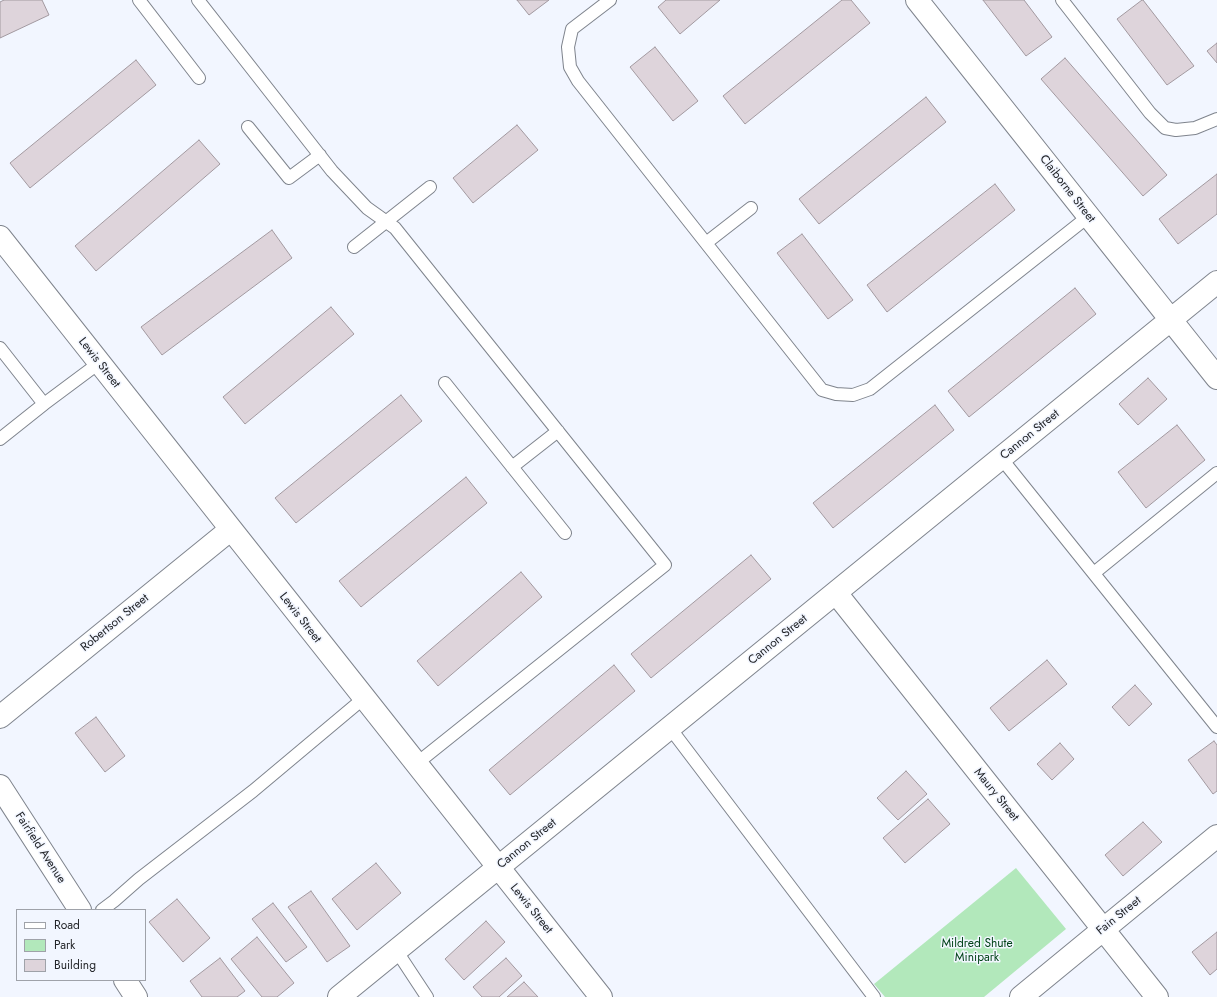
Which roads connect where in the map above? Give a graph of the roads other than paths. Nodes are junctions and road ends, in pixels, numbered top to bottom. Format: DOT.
graph roads {
  1 [pos="139,0"];
  2 [pos="198,0"];
  3 [pos="610,0"];
  4 [pos="917,0"];
  5 [pos="1062,0"];
  6 [pos="199,78"];
  7 [pos="1217,119"];
  8 [pos="248,127"];
  9 [pos="320,155"];
  10 [pos="430,187"];
  11 [pos="751,208"];
  12 [pos="1089,216"];
  13 [pos="387,222"];
  14 [pos="0,238"];
  15 [pos="706,243"];
  16 [pos="354,247"];
  17 [pos="1217,282"];
  18 [pos="1171,320"];
  19 [pos="0,348"];
  20 [pos="99,363"];
  21 [pos="1217,378"];
  22 [pos="445,383"];
  23 [pos="44,404"];
  24 [pos="558,431"];
  25 [pos="0,439"];
  26 [pos="1001,458"];
  27 [pos="512,467"];
  28 [pos="1217,473"];
  29 [pos="230,530"];
  30 [pos="565,533"];
  31 [pos="1094,573"];
  32 [pos="836,593"];
  33 [pos="364,698"];
  34 [pos="0,717"];
  35 [pos="1217,727"];
  36 [pos="670,728"];
  37 [pos="416,764"];
  38 [pos="0,786"];
  39 [pos="1217,836"];
  40 [pos="498,868"];
  41 [pos="79,909"];
  42 [pos="104,909"];
  43 [pos="1103,929"];
  44 [pos="396,950"];
  45 [pos="126,981"];
  46 [pos="136,997"];
  47 [pos="339,997"];
  48 [pos="427,997"];
  49 [pos="601,997"];
  50 [pos="874,997"];
  51 [pos="1021,997"];
  52 [pos="1157,997"];
  1 -- 6 [label="lane"];
  2 -- 9 [label="lane"];
  3 -- 15 [label="lane"];
  4 -- 12 [label="street, Claiborne Street"];
  5 -- 7 [label="lane"];
  8 -- 9 [label="lane"];
  9 -- 13 [label="lane"];
  10 -- 13 [label="lane"];
  11 -- 15 [label="lane"];
  12 -- 15 [label="lane"];
  12 -- 18 [label="street, Claiborne Street"];
  13 -- 16 [label="lane"];
  13 -- 24 [label="lane"];
  14 -- 20 [label="street, Lewis Street"];
  17 -- 18 [label="street, Cannon Street"];
  18 -- 21 [label="street, Claiborne Street"];
  18 -- 26 [label="street, Cannon Street"];
  19 -- 23 [label="lane"];
  20 -- 23 [label="lane"];
  20 -- 29 [label="street, Lewis Street"];
  22 -- 27 [label="lane"];
  23 -- 25 [label="lane"];
  24 -- 27 [label="lane"];
  24 -- 37 [label="lane"];
  26 -- 31 [label="lane"];
  26 -- 32 [label="street, Cannon Street"];
  27 -- 30 [label="lane"];
  28 -- 31 [label="lane"];
  29 -- 33 [label="street, Lewis Street"];
  29 -- 34 [label="street, Robertson Street"];
  31 -- 35 [label="lane"];
  32 -- 36 [label="street, Cannon Street"];
  32 -- 43 [label="street, Maury Street"];
  33 -- 37 [label="street, Lewis Street"];
  33 -- 42 [label="lane"];
  36 -- 40 [label="street, Cannon Street"];
  36 -- 50 [label="lane"];
  37 -- 40 [label="street, Lewis Street"];
  38 -- 41 [label="street, Fairfield Avenue"];
  39 -- 43 [label="street, Fain Street"];
  40 -- 44 [label="street, Cannon Street"];
  40 -- 49 [label="street, Lewis Street"];
  43 -- 51 [label="street, Fain Street"];
  43 -- 52 [label="street, Maury Street"];
  44 -- 47 [label="street, Cannon Street"];
  44 -- 48 [label="lane"];
  45 -- 46 [label="street"];
}
